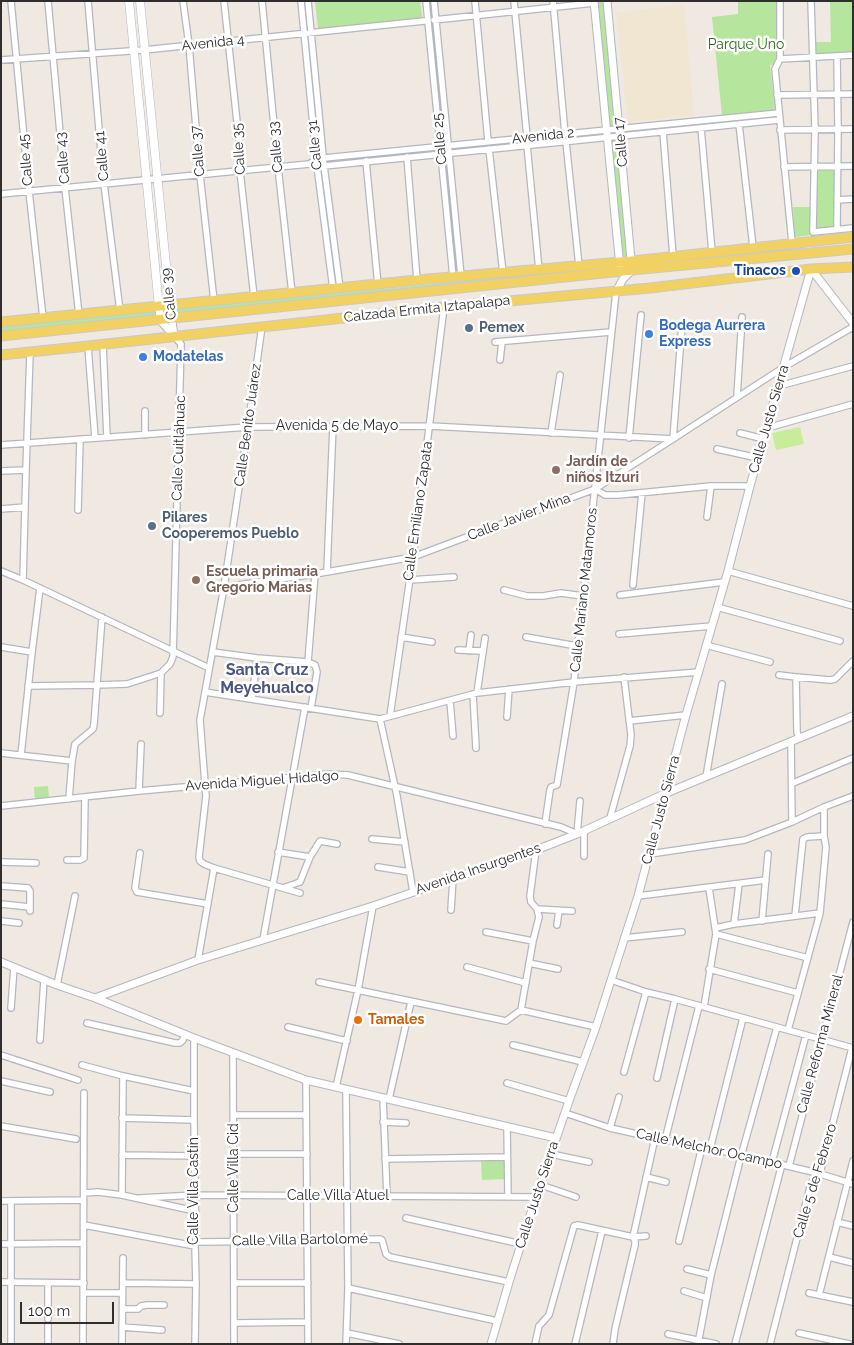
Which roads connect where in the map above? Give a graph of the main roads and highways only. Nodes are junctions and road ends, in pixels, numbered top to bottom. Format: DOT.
graph roads {
  1 [pos="129,1"];
  2 [pos="140,1"];
  3 [pos="853,237"];
  4 [pos="853,249"];
  5 [pos="632,266"];
  6 [pos="853,267"];
  7 [pos="170,306"];
  8 [pos="159,307"];
  9 [pos="1,322"];
  10 [pos="1,336"];
  11 [pos="1,354"];
  1 -- 8 [label="main road, Calle 39"];
  2 -- 7 [label="main road, Calle 39"];
  3 -- 5 [label="main road, Calzada Ermita Iztapalapa"];
  4 -- 5 [label="main road, Calzada Ermita Iztapalapa"];
  5 -- 7 [label="main road, Calzada Ermita Iztapalapa"];
  5 -- 10 [label="main road, Calzada Ermita Iztapalapa"];
  6 -- 11 [label="main road, Calzada Ermita Iztapalapa"];
  7 -- 8 [label="main road, Calzada Ermita Iztapalapa"];
  8 -- 9 [label="main road, Calzada Ermita Iztapalapa"];
}
